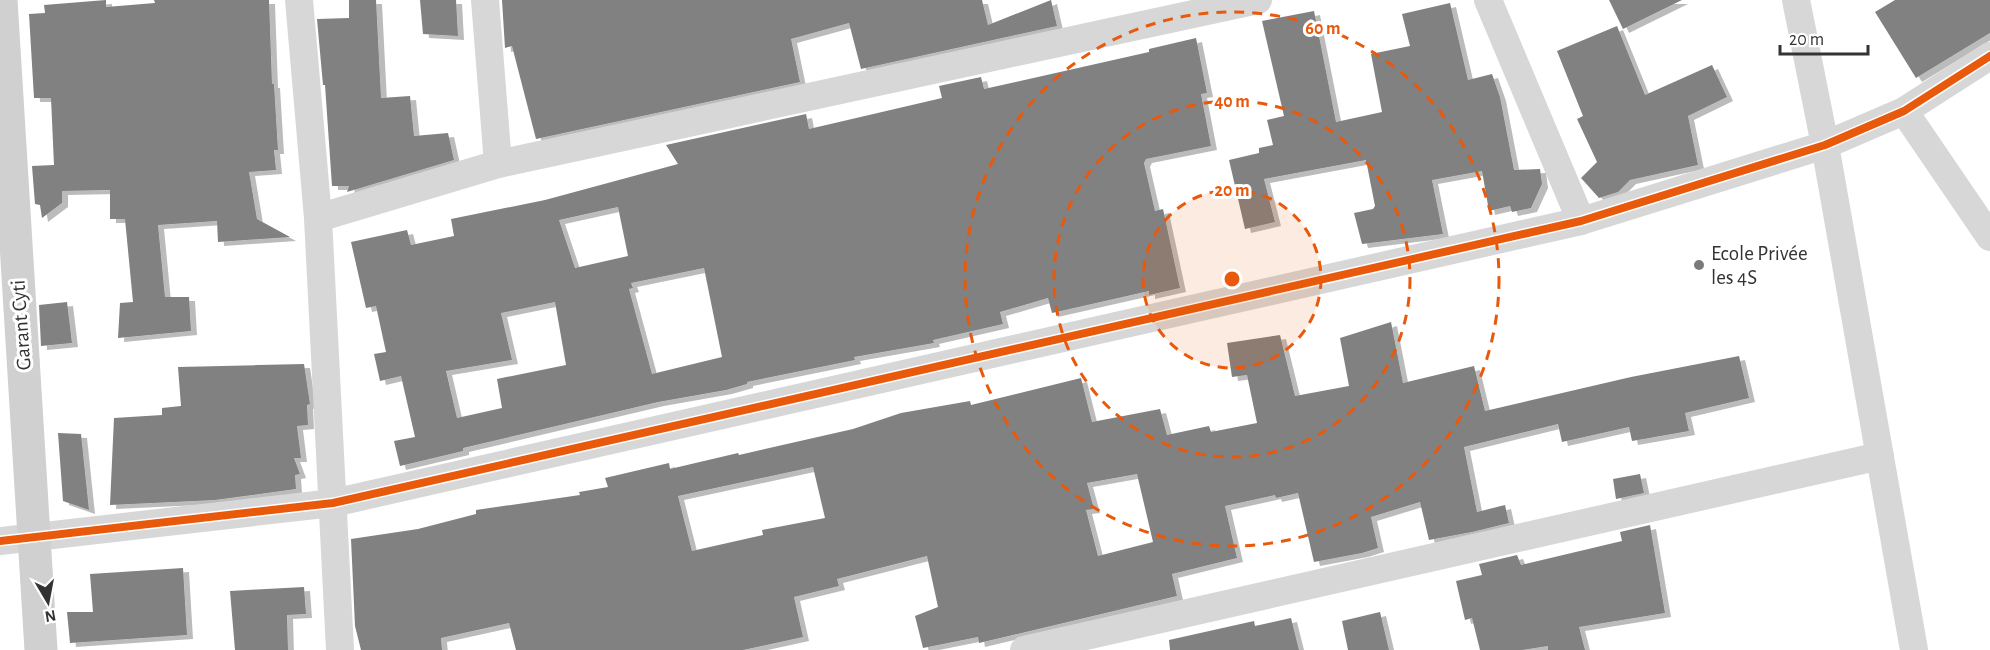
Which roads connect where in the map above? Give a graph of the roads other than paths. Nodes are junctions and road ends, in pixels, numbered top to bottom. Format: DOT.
graph roads {
  1 [pos="2,0"];
  2 [pos="299,0"];
  3 [pos="485,0"];
  4 [pos="1258,0"];
  5 [pos="1488,0"];
  6 [pos="1796,0"];
  7 [pos="1990,56"];
  8 [pos="1904,111"];
  9 [pos="1825,145"];
  10 [pos="498,164"];
  11 [pos="318,218"];
  12 [pos="1581,221"];
  13 [pos="1990,237"];
  14 [pos="1880,456"];
  15 [pos="333,503"];
  16 [pos="34,539"];
  17 [pos="0,541"];
  18 [pos="41,650"];
  19 [pos="340,650"];
  20 [pos="1024,650"];
  21 [pos="1914,650"];
  1 -- 16 [label="main road, Garant Cyti"];
  2 -- 11 [label="street"];
  3 -- 10 [label="street"];
  4 -- 10 [label="street"];
  5 -- 12 [label="street"];
  6 -- 9 [label="street"];
  7 -- 8 [label="street"];
  8 -- 9 [label="street"];
  8 -- 13 [label="street"];
  9 -- 12 [label="street"];
  9 -- 14 [label="street"];
  10 -- 11 [label="street"];
  11 -- 15 [label="street"];
  12 -- 15 [label="street"];
  14 -- 20 [label="street"];
  14 -- 21 [label="street"];
  15 -- 16 [label="street"];
  15 -- 19 [label="street"];
  16 -- 17 [label="street"];
  16 -- 18 [label="main road, Garant Cyti"];
}
